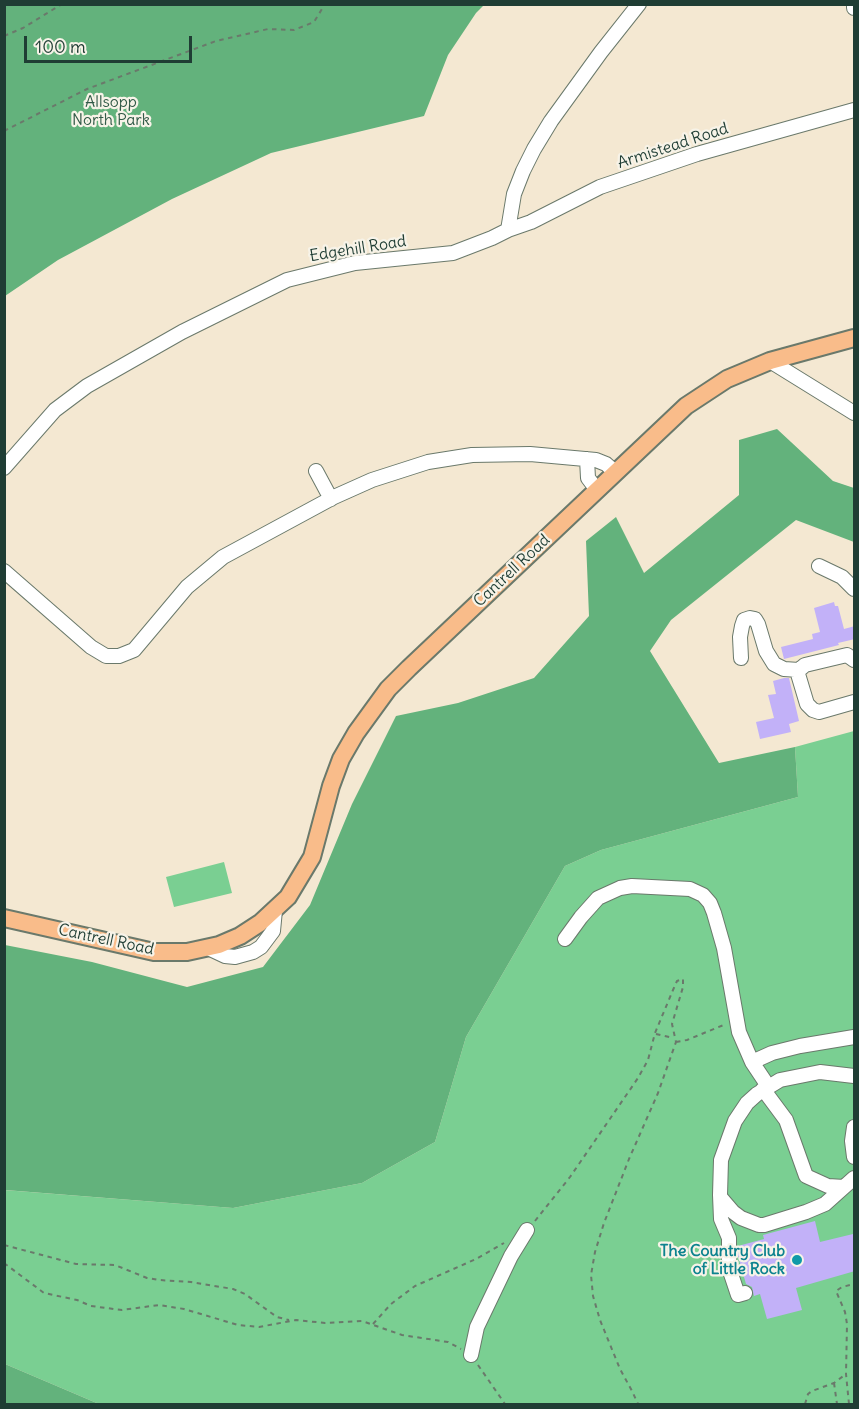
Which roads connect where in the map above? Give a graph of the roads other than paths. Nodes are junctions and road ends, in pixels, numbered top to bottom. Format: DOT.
graph roads {
  1 [pos="639,4"];
  2 [pos="855,110"];
  3 [pos="508,230"];
  4 [pos="855,338"];
  5 [pos="770,361"];
  6 [pos="855,413"];
  7 [pos="587,459"];
  8 [pos="4,468"];
  9 [pos="316,471"];
  10 [pos="615,472"];
  11 [pos="597,490"];
  12 [pos="331,498"];
  13 [pos="819,566"];
  14 [pos="4,571"];
  15 [pos="855,589"];
  16 [pos="741,658"];
  17 [pos="855,660"];
  18 [pos="799,670"];
  19 [pos="855,702"];
  20 [pos="4,918"];
  21 [pos="566,939"];
  22 [pos="855,1037"];
  23 [pos="752,1062"];
  24 [pos="855,1076"];
  25 [pos="765,1088"];
  26 [pos="855,1127"];
  27 [pos="855,1157"];
  28 [pos="849,1182"];
  29 [pos="721,1198"];
  30 [pos="527,1230"];
  31 [pos="746,1293"];
  32 [pos="471,1355"];
  1 -- 3 [label="street"];
  2 -- 3 [label="street, Armistead Road"];
  3 -- 8 [label="street, Edgehill Road"];
  4 -- 5 [label="main road, Cantrell Road"];
  5 -- 6 [label="street"];
  5 -- 10 [label="main road, Cantrell Road"];
  7 -- 10 [label="street"];
  7 -- 11 [label="street"];
  7 -- 12 [label="street"];
  9 -- 12 [label="street"];
  10 -- 11 [label="main road, Cantrell Road"];
  11 -- 20 [label="main road, Cantrell Road"];
  12 -- 14 [label="street"];
  13 -- 15 [label="street"];
  16 -- 18 [label="street"];
  17 -- 18 [label="street"];
  18 -- 19 [label="street"];
  21 -- 23 [label="street"];
  22 -- 23 [label="street"];
  23 -- 25 [label="street"];
  24 -- 25 [label="street"];
  25 -- 28 [label="street"];
  25 -- 29 [label="street"];
  26 -- 27 [label="street"];
  28 -- 29 [label="street"];
  29 -- 31 [label="street"];
  30 -- 32 [label="street"];
}
